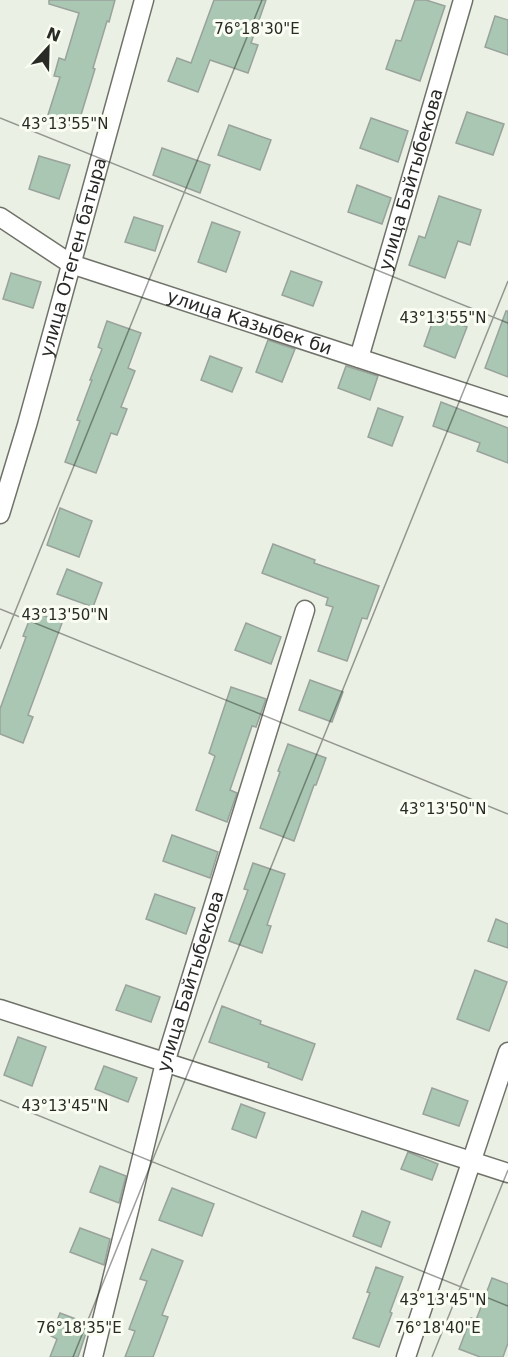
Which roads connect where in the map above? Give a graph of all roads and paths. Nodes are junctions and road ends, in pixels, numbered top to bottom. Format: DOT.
graph roads {
  1 [pos="144,0"];
  2 [pos="463,0"];
  3 [pos="0,217"];
  4 [pos="71,264"];
  5 [pos="359,358"];
  6 [pos="508,407"];
  7 [pos="0,514"];
  8 [pos="305,610"];
  9 [pos="0,1009"];
  10 [pos="508,1052"];
  11 [pos="165,1063"];
  12 [pos="471,1161"];
  13 [pos="508,1173"];
  14 [pos="93,1357"];
  15 [pos="406,1357"];
  1 -- 4 [label="street, улица Отеген батыра"];
  2 -- 5 [label="street, улица Байтыбекова"];
  3 -- 4 [label="street, улица Казыбек би"];
  4 -- 5 [label="street, улица Казыбек би"];
  4 -- 7 [label="street, улица Отеген батыра"];
  5 -- 6 [label="street, улица Казыбек би"];
  8 -- 11 [label="street, улица Байтыбекова"];
  9 -- 11 [label="street"];
  10 -- 12 [label="street"];
  11 -- 12 [label="street"];
  11 -- 14 [label="street, улица Байтыбекова"];
  12 -- 13 [label="street"];
  12 -- 15 [label="street"];
}
